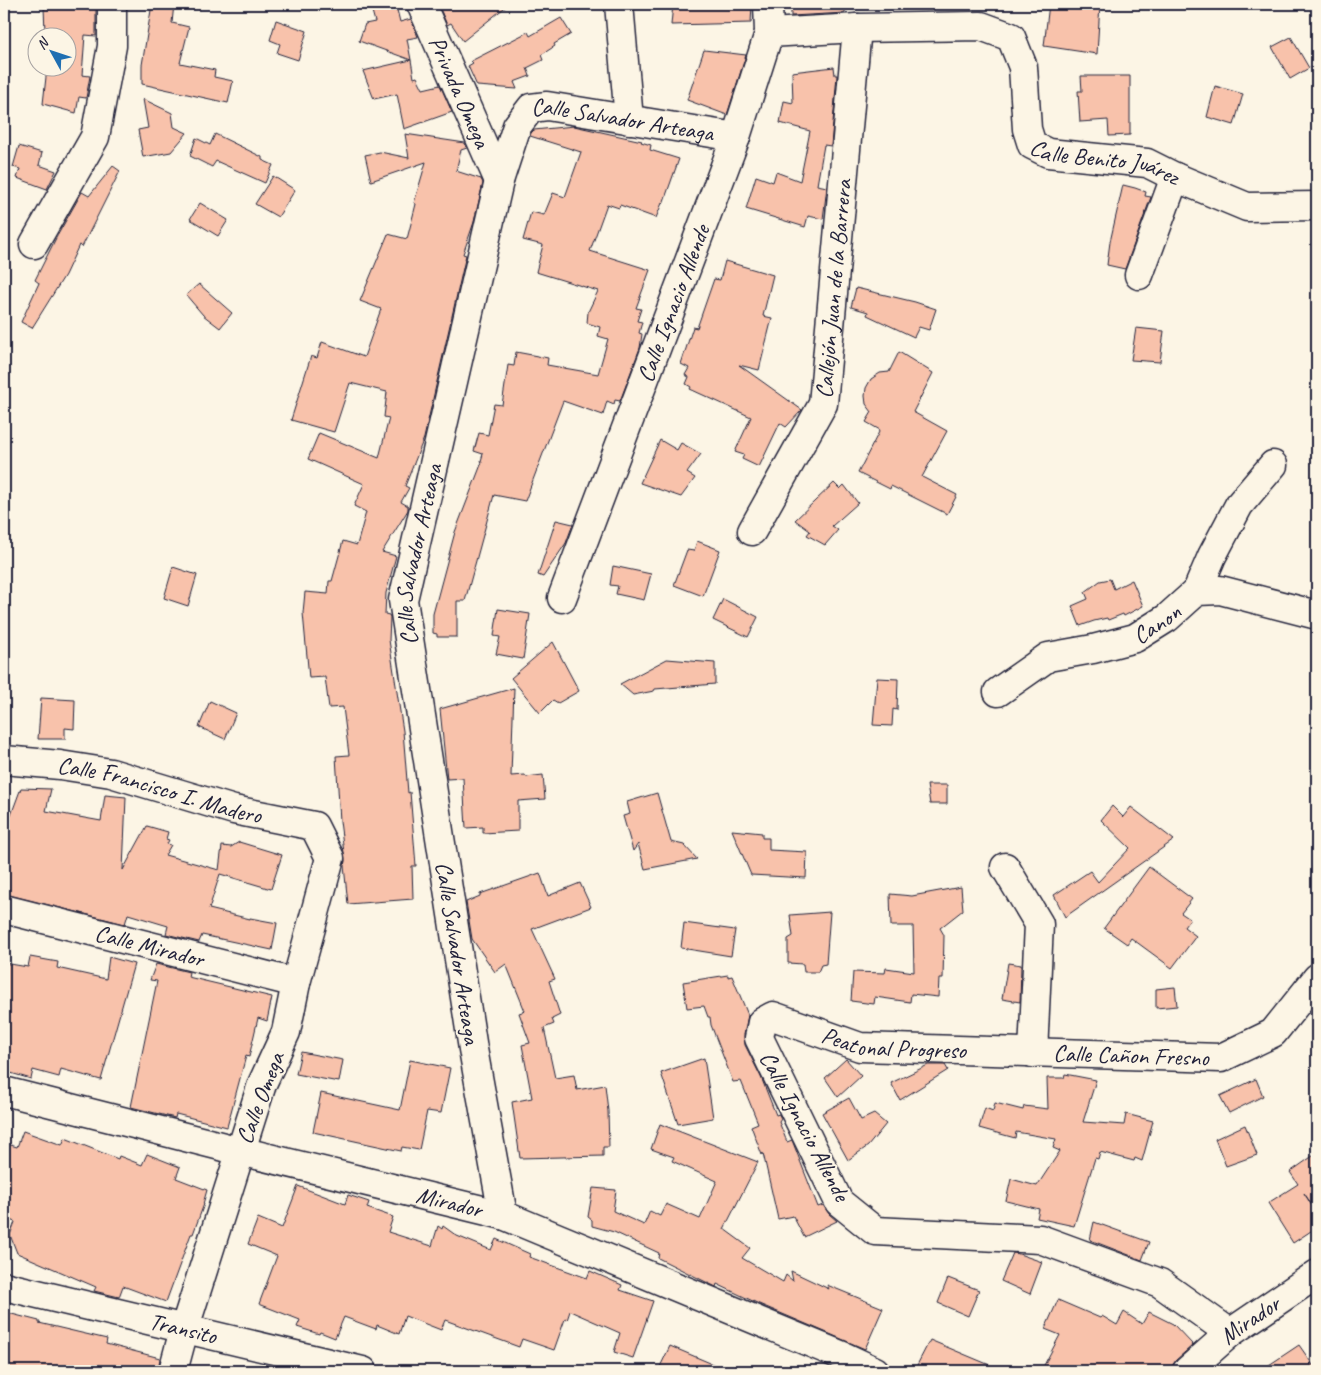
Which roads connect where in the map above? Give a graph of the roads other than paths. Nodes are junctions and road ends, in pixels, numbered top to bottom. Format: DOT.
graph roads {
  1 [pos="112,4"];
  2 [pos="421,4"];
  3 [pos="619,4"];
  4 [pos="768,4"];
  5 [pos="857,28"];
  6 [pos="769,33"];
  7 [pos="629,120"];
  8 [pos="736,137"];
  9 [pos="1175,177"];
  10 [pos="499,181"];
  11 [pos="1317,206"];
  12 [pos="34,244"];
  13 [pos="1139,275"];
  14 [pos="1273,465"];
  15 [pos="752,531"];
  16 [pos="1197,592"];
  17 [pos="562,598"];
  18 [pos="1317,615"];
  19 [pos="998,692"];
  20 [pos="4,760"];
  21 [pos="314,826"];
  22 [pos="1005,867"];
  23 [pos="4,909"];
  24 [pos="1317,978"];
  25 [pos="296,982"];
  26 [pos="762,1022"];
  27 [pos="1033,1053"];
  28 [pos="4,1091"];
  29 [pos="240,1151"];
  30 [pos="503,1215"];
  31 [pos="1317,1274"];
  32 [pos="4,1286"];
  33 [pos="184,1330"];
  34 [pos="1230,1333"];
  35 [pos="843,1364"];
  36 [pos="1193,1368"];
  37 [pos="173,1371"];
  38 [pos="363,1371"];
  39 [pos="875,1371"];
  1 -- 12 [label="street"];
  2 -- 10 [label="street, Privada Omega"];
  3 -- 7 [label="street"];
  4 -- 6 [label="street, Calle Ignacio Allende"];
  5 -- 6 [label="street, Calle Benito Juárez"];
  5 -- 9 [label="street, Calle Benito Juárez"];
  5 -- 15 [label="street, Callejón Juan de la Barrera"];
  6 -- 8 [label="street, Calle Ignacio Allende"];
  7 -- 8 [label="street, Calle Salvador Arteaga"];
  7 -- 10 [label="street, Calle Salvador Arteaga"];
  8 -- 17 [label="street, Calle Ignacio Allende"];
  9 -- 11 [label="street, Calle Benito Juárez"];
  9 -- 13 [label="street"];
  10 -- 30 [label="street, Calle Salvador Arteaga"];
  14 -- 16 [label="street"];
  16 -- 18 [label="street, Canon"];
  16 -- 19 [label="street, Canon"];
  20 -- 21 [label="street, Calle Francisco I. Madero"];
  21 -- 25 [label="street, Calle Omega"];
  22 -- 27 [label="street"];
  23 -- 25 [label="street, Calle Mirador"];
  24 -- 27 [label="street, Calle Cañon Fresno"];
  25 -- 29 [label="street, Calle Omega"];
  26 -- 27 [label="street, Peatonal Progreso"];
  26 -- 34 [label="street, Calle Ignacio Allende"];
  28 -- 29 [label="street, Mirador"];
  29 -- 30 [label="street, Mirador"];
  29 -- 33 [label="street, Calle Omega"];
  30 -- 35 [label="street, Mirador"];
  31 -- 34 [label="street, Mirador"];
  32 -- 33 [label="street, Transito"];
  33 -- 37 [label="street, Calle Omega"];
  33 -- 38 [label="street, Transito"];
  34 -- 36 [label="street, Mirador"];
  35 -- 39 [label="street, Mirador"];
}
